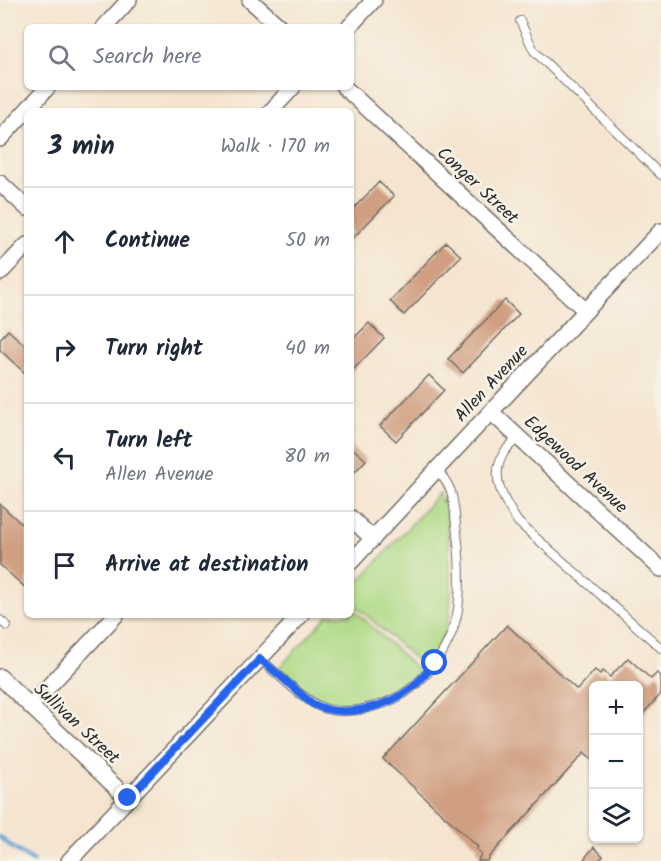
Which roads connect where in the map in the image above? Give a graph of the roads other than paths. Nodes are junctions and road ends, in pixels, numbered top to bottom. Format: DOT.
graph roads {
  1 [pos="129,0"];
  2 [pos="250,0"];
  3 [pos="374,0"];
  4 [pos="520,21"];
  5 [pos="107,24"];
  6 [pos="276,24"];
  7 [pos="352,24"];
  8 [pos="45,90"];
  9 [pos="290,90"];
  10 [pos="347,90"];
  11 [pos="29,108"];
  12 [pos="274,108"];
  13 [pos="24,113"];
  14 [pos="0,139"];
  15 [pos="661,175"];
  16 [pos="0,183"];
  17 [pos="24,205"];
  18 [pos="661,231"];
  19 [pos="24,248"];
  20 [pos="0,273"];
  21 [pos="586,311"];
  22 [pos="491,412"];
  23 [pos="518,437"];
  24 [pos="437,469"];
  25 [pos="354,521"];
  26 [pos="373,539"];
  27 [pos="354,559"];
  28 [pos="661,568"];
  29 [pos="113,618"];
  30 [pos="299,618"];
  31 [pos="0,620"];
  32 [pos="7,626"];
  33 [pos="661,648"];
  34 [pos="260,659"];
  35 [pos="0,677"];
  36 [pos="30,706"];
  37 [pos="128,798"];
  38 [pos="69,861"];
  1 -- 5 [label="street"];
  2 -- 6 [label="street"];
  3 -- 7 [label="street"];
  4 -- 15 [label="lane"];
  8 -- 11 [label="street"];
  9 -- 12 [label="street"];
  10 -- 21 [label="street, Conger Street"];
  13 -- 14 [label="street"];
  16 -- 17 [label="street"];
  18 -- 21 [label="street, Allen Avenue"];
  19 -- 20 [label="street"];
  21 -- 22 [label="street, Allen Avenue"];
  22 -- 23 [label="street, Edgewood Avenue"];
  22 -- 24 [label="street, Allen Avenue"];
  23 -- 28 [label="street, Edgewood Avenue"];
  23 -- 33 [label="lane"];
  24 -- 26 [label="street, Allen Avenue"];
  24 -- 34 [label="lane"];
  25 -- 26 [label="street"];
  26 -- 27 [label="street, Allen Avenue"];
  29 -- 36 [label="street"];
  30 -- 34 [label="street"];
  31 -- 32 [label="lane"];
  34 -- 37 [label="street"];
  35 -- 36 [label="street, Sullivan Street"];
  36 -- 37 [label="street, Sullivan Street"];
  37 -- 38 [label="street"];
}
